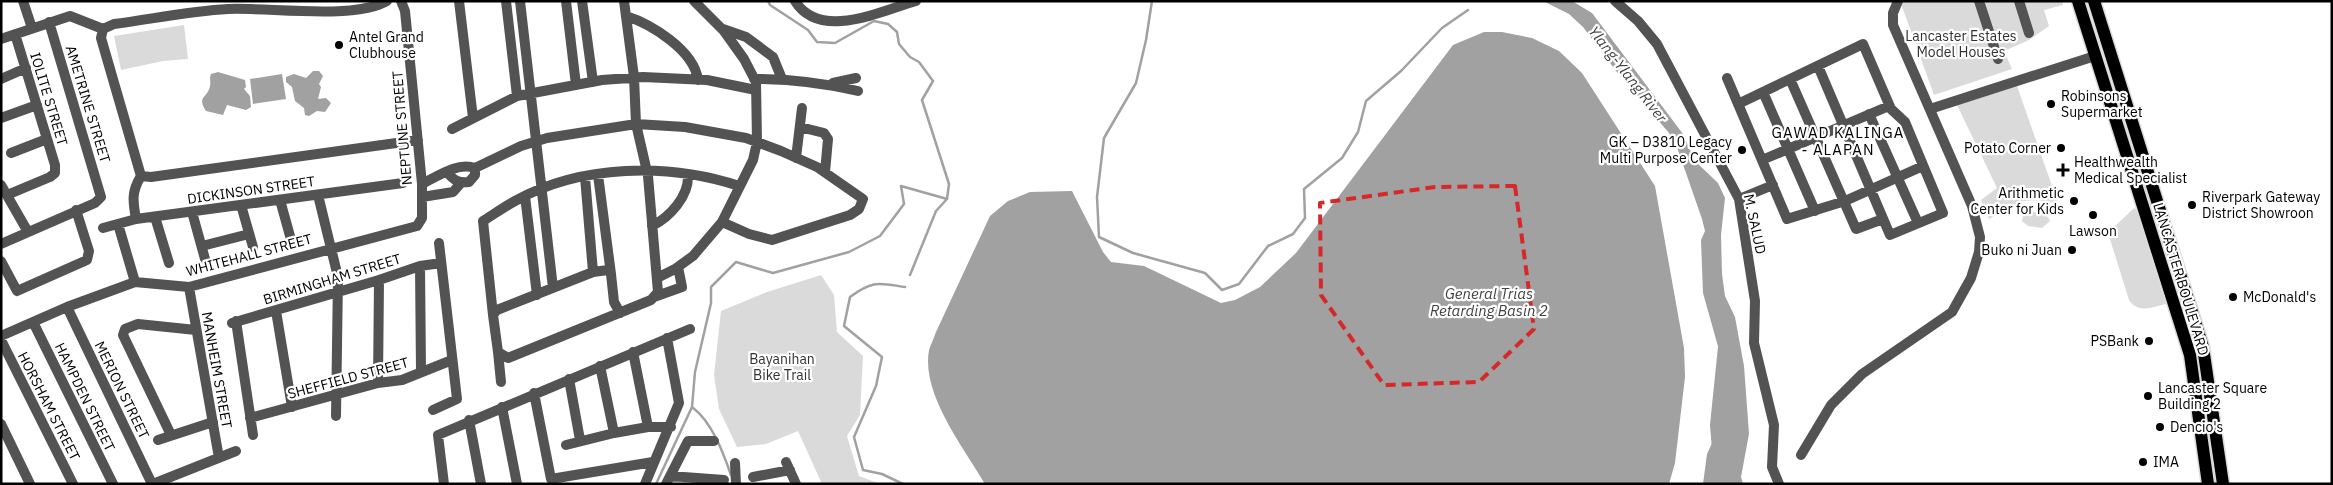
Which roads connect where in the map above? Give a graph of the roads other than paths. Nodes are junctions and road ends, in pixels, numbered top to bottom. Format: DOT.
graph roads {
  1 [pos="24,1"];
  2 [pos="387,1"];
  3 [pos="401,1"];
  4 [pos="459,1"];
  5 [pos="506,1"];
  6 [pos="520,1"];
  7 [pos="566,1"];
  8 [pos="582,1"];
  9 [pos="624,1"];
  10 [pos="795,1"];
  11 [pos="916,1"];
  12 [pos="1615,1"];
  13 [pos="1898,1"];
  14 [pos="1979,1"];
  15 [pos="2019,1"];
  16 [pos="2078,1"];
  17 [pos="2094,1"];
  18 [pos="697,2"];
  19 [pos="626,16"];
  20 [pos="49,22"];
  21 [pos="32,28"];
  22 [pos="103,29"];
  23 [pos="722,29"];
  24 [pos="2029,33"];
  25 [pos="15,34"];
  26 [pos="1,39"];
  27 [pos="2095,56"];
  28 [pos="1998,59"];
  29 [pos="1818,66"];
  30 [pos="26,68"];
  31 [pos="634,78"];
  32 [pos="856,78"];
  33 [pos="1726,78"];
  34 [pos="1,79"];
  35 [pos="782,79"];
  36 [pos="1790,79"];
  37 [pos="698,80"];
  38 [pos="592,82"];
  39 [pos="755,84"];
  40 [pos="576,85"];
  41 [pos="827,85"];
  42 [pos="858,91"];
  43 [pos="1763,92"];
  44 [pos="531,94"];
  45 [pos="516,96"];
  46 [pos="37,104"];
  47 [pos="1738,104"];
  48 [pos="1889,106"];
  49 [pos="802,108"];
  50 [pos="1930,109"];
  51 [pos="1869,114"];
  52 [pos="1,118"];
  53 [pos="473,118"];
  54 [pos="636,124"];
  55 [pos="1843,125"];
  56 [pos="800,127"];
  57 [pos="452,129"];
  58 [pos="1816,137"];
  59 [pos="47,139"];
  60 [pos="418,140"];
  61 [pos="535,142"];
  62 [pos="757,142"];
  63 [pos="1790,148"];
  64 [pos="11,153"];
  65 [pos="796,158"];
  66 [pos="1762,160"];
  67 [pos="1923,166"];
  68 [pos="475,168"];
  69 [pos="647,171"];
  70 [pos="447,172"];
  71 [pos="825,172"];
  72 [pos="598,175"];
  73 [pos="688,175"];
  74 [pos="141,176"];
  75 [pos="585,177"];
  76 [pos="1897,178"];
  77 [pos="403,183"];
  78 [pos="461,183"];
  79 [pos="422,184"];
  80 [pos="1,185"];
  81 [pos="1773,185"];
  82 [pos="739,186"];
  83 [pos="541,190"];
  84 [pos="1871,190"];
  85 [pos="7,195"];
  86 [pos="318,195"];
  87 [pos="525,196"];
  88 [pos="422,197"];
  89 [pos="1739,199"];
  90 [pos="280,200"];
  91 [pos="1845,201"];
  92 [pos="241,206"];
  93 [pos="76,210"];
  94 [pos="1814,211"];
  95 [pos="192,212"];
  96 [pos="155,217"];
  97 [pos="1883,218"];
  98 [pos="136,219"];
  99 [pos="421,222"];
  100 [pos="722,222"];
  101 [pos="118,224"];
  102 [pos="1918,224"];
  103 [pos="652,226"];
  104 [pos="104,228"];
  105 [pos="28,232"];
  106 [pos="249,234"];
  107 [pos="290,236"];
  108 [pos="439,243"];
  109 [pos="1,244"];
  110 [pos="202,246"];
  111 [pos="253,247"];
  112 [pos="330,248"];
  113 [pos="205,259"];
  114 [pos="1,262"];
  115 [pos="169,263"];
  116 [pos="441,263"];
  117 [pos="420,266"];
  118 [pos="678,267"];
  119 [pos="593,272"];
  120 [pos="610,274"];
  121 [pos="657,278"];
  122 [pos="379,280"];
  123 [pos="135,282"];
  124 [pos="188,287"];
  125 [pos="553,288"];
  126 [pos="339,291"];
  127 [pos="536,295"];
  128 [pos="653,298"];
  129 [pos="67,307"];
  130 [pos="276,311"];
  131 [pos="620,313"];
  132 [pos="493,315"];
  133 [pos="33,322"];
  134 [pos="690,329"];
  135 [pos="196,330"];
  136 [pos="1,338"];
  137 [pos="667,338"];
  138 [pos="498,352"];
  139 [pos="633,352"];
  140 [pos="452,360"];
  141 [pos="600,366"];
  142 [pos="421,372"];
  143 [pos="569,379"];
  144 [pos="501,382"];
  145 [pos="378,383"];
  146 [pos="534,393"];
  147 [pos="336,395"];
  148 [pos="292,407"];
  149 [pos="502,407"];
  150 [pos="433,410"];
  151 [pos="336,416"];
  152 [pos="250,418"];
  153 [pos="470,420"];
  154 [pos="213,422"];
  155 [pos="1,424"];
  156 [pos="648,427"];
  157 [pos="671,427"];
  158 [pos="614,433"];
  159 [pos="172,435"];
  160 [pos="253,435"];
  161 [pos="158,440"];
  162 [pos="580,440"];
  163 [pos="714,442"];
  164 [pos="566,445"];
  165 [pos="236,451"];
  166 [pos="1801,455"];
  167 [pos="219,458"];
  168 [pos="653,462"];
  169 [pos="735,463"];
  170 [pos="753,477"];
  171 [pos="668,480"];
  172 [pos="724,480"];
  173 [pos="30,484"];
  174 [pos="73,484"];
  175 [pos="113,484"];
  176 [pos="153,484"];
  177 [pos="444,484"];
  178 [pos="481,484"];
  179 [pos="517,484"];
  180 [pos="645,484"];
  181 [pos="736,484"];
  182 [pos="796,484"];
  183 [pos="1779,484"];
  184 [pos="2208,484"];
  185 [pos="2222,484"];
  1 -- 21 [label="street"];
  2 -- 22 [label="street"];
  3 -- 60 [label="street, NEPTUNE STREET"];
  4 -- 53 [label="street"];
  5 -- 45 [label="street"];
  6 -- 44 [label="street"];
  7 -- 40 [label="street"];
  8 -- 38 [label="street"];
  9 -- 19 [label="street"];
  10 -- 11 [label="street"];
  12 -- 89 [label="street, M. SALUD"];
  13 -- 50 [label="street"];
  14 -- 28 [label="street"];
  15 -- 24 [label="street"];
  16 -- 27 [label="main road, LANCASTER BOULEVARD"];
  17 -- 185 [label="main road, LANCASTER BOULEVARD"];
  18 -- 23 [label="street"];
  19 -- 31 [label="street"];
  19 -- 37 [label="street"];
  20 -- 21 [label="street"];
  20 -- 22 [label="street"];
  20 -- 93 [label="street, AMETRINE STREET"];
  21 -- 25 [label="street"];
  22 -- 74 [label="street"];
  23 -- 35 [label="street"];
  23 -- 39 [label="street"];
  25 -- 26 [label="street"];
  25 -- 30 [label="street, IOLITE STREET"];
  27 -- 50 [label="street"];
  27 -- 184 [label="main road, LANCASTER BOULEVARD"];
  29 -- 36 [label="street"];
  29 -- 48 [label="street"];
  29 -- 55 [label="street"];
  30 -- 34 [label="street"];
  30 -- 46 [label="street, IOLITE STREET"];
  31 -- 37 [label="street"];
  31 -- 38 [label="street"];
  31 -- 54 [label="street"];
  32 -- 41 [label="street"];
  33 -- 47 [label="street"];
  35 -- 39 [label="street"];
  35 -- 41 [label="street"];
  36 -- 43 [label="street"];
  36 -- 58 [label="street"];
  37 -- 39 [label="street"];
  38 -- 40 [label="street"];
  39 -- 62 [label="street"];
  40 -- 44 [label="street"];
  41 -- 42 [label="street"];
  43 -- 47 [label="street"];
  43 -- 63 [label="street"];
  44 -- 45 [label="street"];
  44 -- 61 [label="street"];
  45 -- 53 [label="street"];
  46 -- 52 [label="street"];
  46 -- 59 [label="street, IOLITE STREET"];
  47 -- 66 [label="street"];
  48 -- 51 [label="street"];
  48 -- 67 [label="street"];
  49 -- 56 [label="street"];
  50 -- 166 [label="street"];
  51 -- 55 [label="street"];
  51 -- 76 [label="street"];
  53 -- 57 [label="street"];
  54 -- 61 [label="street"];
  54 -- 62 [label="street"];
  54 -- 69 [label="street"];
  55 -- 58 [label="street"];
  55 -- 84 [label="street"];
  56 -- 65 [label="street"];
  56 -- 71 [label="street"];
  58 -- 63 [label="street"];
  58 -- 91 [label="street"];
  59 -- 64 [label="street"];
  59 -- 85 [label="street, IOLITE STREET"];
  60 -- 74 [label="street"];
  60 -- 79 [label="street, NEPTUNE STREET"];
  61 -- 68 [label="street"];
  61 -- 83 [label="street"];
  62 -- 65 [label="street"];
  62 -- 82 [label="street"];
  63 -- 66 [label="street"];
  63 -- 94 [label="street"];
  65 -- 71 [label="street"];
  66 -- 81 [label="street"];
  67 -- 76 [label="street"];
  67 -- 102 [label="street"];
  68 -- 70 [label="street"];
  68 -- 78 [label="street"];
  69 -- 72 [label="street"];
  69 -- 73 [label="street"];
  69 -- 103 [label="street"];
  70 -- 78 [label="street"];
  70 -- 79 [label="street"];
  71 -- 100 [label="street"];
  72 -- 75 [label="street"];
  72 -- 120 [label="street"];
  73 -- 82 [label="street"];
  73 -- 103 [label="street"];
  74 -- 98 [label="street"];
  75 -- 83 [label="street"];
  75 -- 119 [label="street"];
  76 -- 84 [label="street"];
  76 -- 102 [label="street"];
  77 -- 86 [label="street, DICKINSON STREET"];
  78 -- 88 [label="street"];
  79 -- 88 [label="street, NEPTUNE STREET"];
  80 -- 85 [label="street"];
  81 -- 89 [label="street"];
  81 -- 94 [label="street"];
  82 -- 100 [label="street"];
  83 -- 87 [label="street"];
  83 -- 125 [label="street"];
  84 -- 91 [label="street"];
  84 -- 97 [label="street"];
  85 -- 105 [label="street"];
  86 -- 90 [label="street, DICKINSON STREET"];
  86 -- 112 [label="street"];
  87 -- 127 [label="street"];
  87 -- 132 [label="street"];
  88 -- 99 [label="street, NEPTUNE STREET"];
  89 -- 183 [label="street, M. SALUD"];
  90 -- 92 [label="street, DICKINSON STREET"];
  90 -- 107 [label="street"];
  91 -- 94 [label="street"];
  91 -- 97 [label="street"];
  92 -- 95 [label="street, DICKINSON STREET"];
  92 -- 106 [label="street"];
  93 -- 105 [label="street"];
  93 -- 114 [label="street"];
  95 -- 96 [label="street, DICKINSON STREET"];
  95 -- 110 [label="street"];
  96 -- 98 [label="street, DICKINSON STREET"];
  96 -- 115 [label="street"];
  97 -- 102 [label="street"];
  98 -- 101 [label="street, DICKINSON STREET"];
  99 -- 112 [label="street, WHITEHALL STREET"];
  100 -- 118 [label="street"];
  101 -- 104 [label="street, DICKINSON STREET"];
  101 -- 123 [label="street"];
  103 -- 121 [label="street"];
  105 -- 109 [label="street"];
  106 -- 110 [label="street"];
  106 -- 111 [label="street"];
  108 -- 116 [label="street"];
  110 -- 113 [label="street"];
  112 -- 124 [label="street, WHITEHALL STREET"];
  112 -- 126 [label="street"];
  116 -- 117 [label="street, BIRMINGHAM STREET"];
  116 -- 140 [label="street"];
  117 -- 122 [label="street, BIRMINGHAM STREET"];
  117 -- 142 [label="street"];
  118 -- 121 [label="street"];
  118 -- 128 [label="street"];
  119 -- 120 [label="street"];
  119 -- 125 [label="street"];
  120 -- 131 [label="street"];
  121 -- 128 [label="street"];
  122 -- 126 [label="street, BIRMINGHAM STREET"];
  122 -- 145 [label="street"];
  123 -- 124 [label="street, WHITEHALL STREET"];
  123 -- 129 [label="street, WHITEHALL STREET"];
  124 -- 135 [label="street, MANHEIM STREET"];
  125 -- 127 [label="street"];
  126 -- 130 [label="street, BIRMINGHAM STREET"];
  126 -- 147 [label="street"];
  127 -- 132 [label="street"];
  128 -- 131 [label="street"];
  129 -- 133 [label="street, WHITEHALL STREET"];
  129 -- 176 [label="street, MERION STREET"];
  130 -- 148 [label="street"];
  130 -- 152 [label="street, BIRMINGHAM STREET"];
  131 -- 138 [label="street"];
  132 -- 138 [label="street"];
  133 -- 136 [label="street, WHITEHALL STREET"];
  133 -- 175 [label="street, HAMPDEN STREET"];
  134 -- 137 [label="street"];
  135 -- 154 [label="street, MANHEIM STREET"];
  135 -- 159 [label="street"];
  136 -- 174 [label="street, HORSHAM STREET"];
  137 -- 139 [label="street"];
  137 -- 157 [label="street"];
  138 -- 144 [label="street"];
  139 -- 141 [label="street"];
  139 -- 156 [label="street"];
  140 -- 142 [label="street, SHEFFIELD STREET"];
  140 -- 150 [label="street"];
  141 -- 143 [label="street"];
  141 -- 158 [label="street"];
  142 -- 145 [label="street, SHEFFIELD STREET"];
  143 -- 146 [label="street"];
  143 -- 162 [label="street"];
  145 -- 147 [label="street, SHEFFIELD STREET"];
  146 -- 149 [label="street"];
  146 -- 168 [label="street"];
  147 -- 148 [label="street, SHEFFIELD STREET"];
  147 -- 151 [label="street"];
  148 -- 152 [label="street, SHEFFIELD STREET"];
  149 -- 153 [label="street"];
  149 -- 179 [label="street"];
  152 -- 160 [label="street"];
  153 -- 177 [label="street"];
  153 -- 178 [label="street"];
  154 -- 159 [label="street"];
  154 -- 167 [label="street, MANHEIM STREET"];
  155 -- 173 [label="street"];
  156 -- 157 [label="street"];
  156 -- 158 [label="street"];
  157 -- 168 [label="street"];
  158 -- 162 [label="street"];
  159 -- 161 [label="street"];
  162 -- 164 [label="street"];
  163 -- 171 [label="street"];
  165 -- 167 [label="street"];
  167 -- 176 [label="street"];
  168 -- 180 [label="street"];
  169 -- 181 [label="street"];
  170 -- 182 [label="street"];
  171 -- 172 [label="street"];
}
